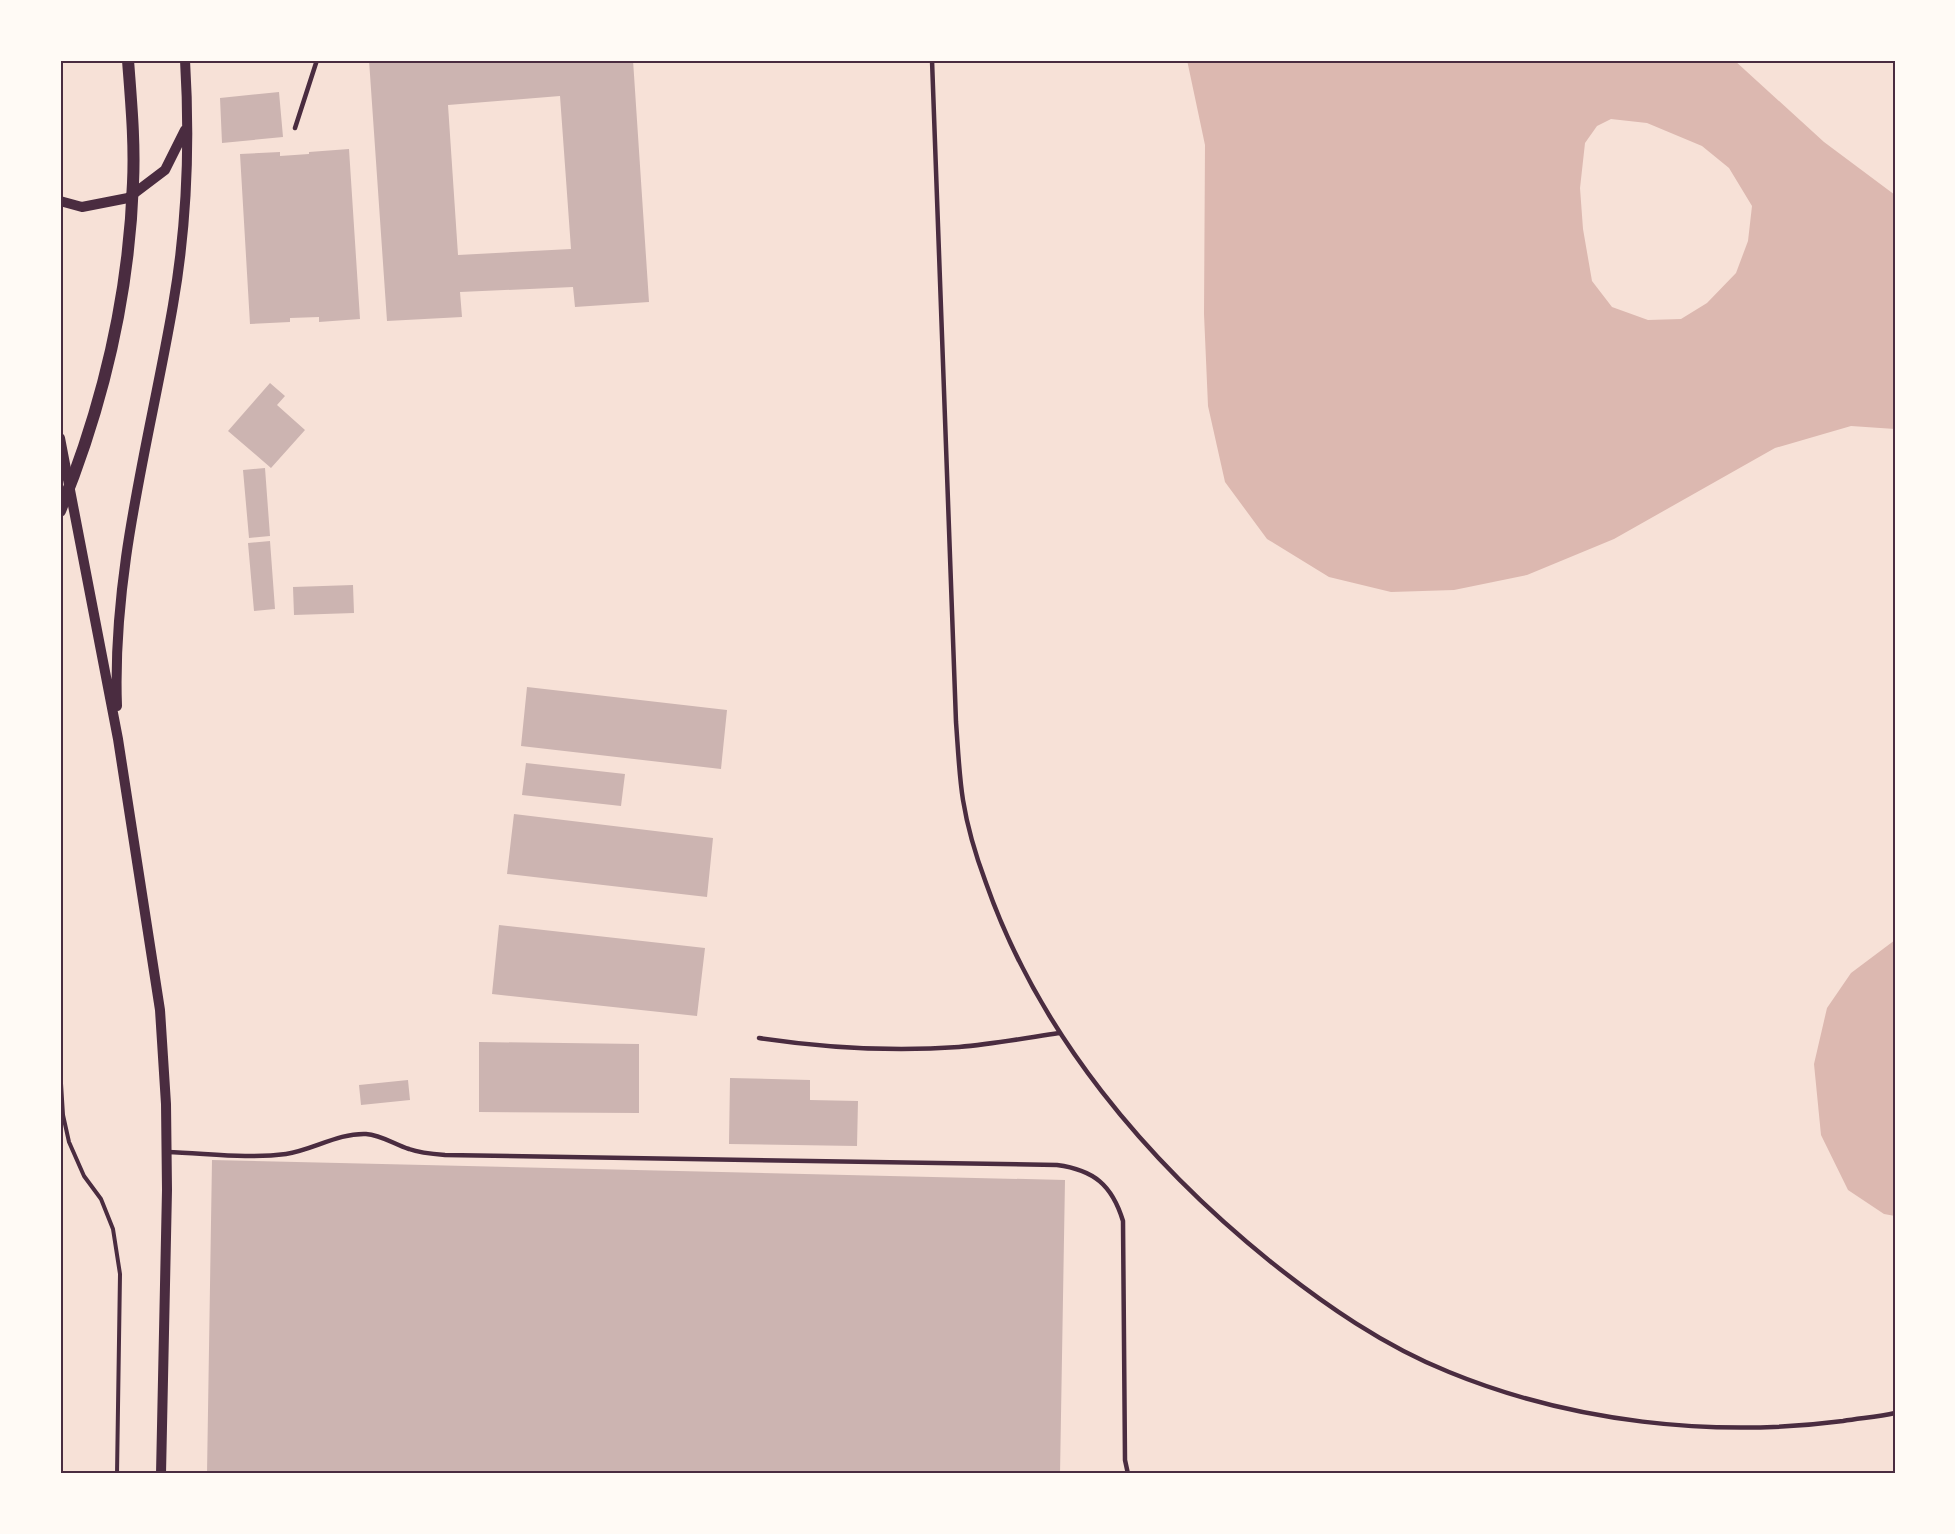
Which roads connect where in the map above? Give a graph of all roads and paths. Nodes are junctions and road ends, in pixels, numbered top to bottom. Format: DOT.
graph roads {
  1 [pos="128,60"];
  2 [pos="185,60"];
  3 [pos="317,60"];
  4 [pos="932,60"];
  5 [pos="186,128"];
  6 [pos="295,128"];
  7 [pos="60,201"];
  8 [pos="60,438"];
  9 [pos="60,511"];
  10 [pos="118,739"];
  11 [pos="1059,1033"];
  12 [pos="759,1038"];
  13 [pos="60,1068"];
  14 [pos="167,1152"];
  15 [pos="1895,1413"];
  16 [pos="117,1474"];
  17 [pos="161,1474"];
  18 [pos="1128,1474"];
  1 -- 9 [label="main road"];
  2 -- 5 [label="street"];
  3 -- 6 [label="lane"];
  4 -- 11 [label="lane"];
  5 -- 7 [label="street"];
  5 -- 10 [label="street"];
  8 -- 10 [label="street"];
  10 -- 14 [label="street"];
  11 -- 12 [label="lane"];
  11 -- 15 [label="lane"];
  13 -- 16 [label="path"];
  14 -- 17 [label="street"];
  14 -- 18 [label="lane"];
}
